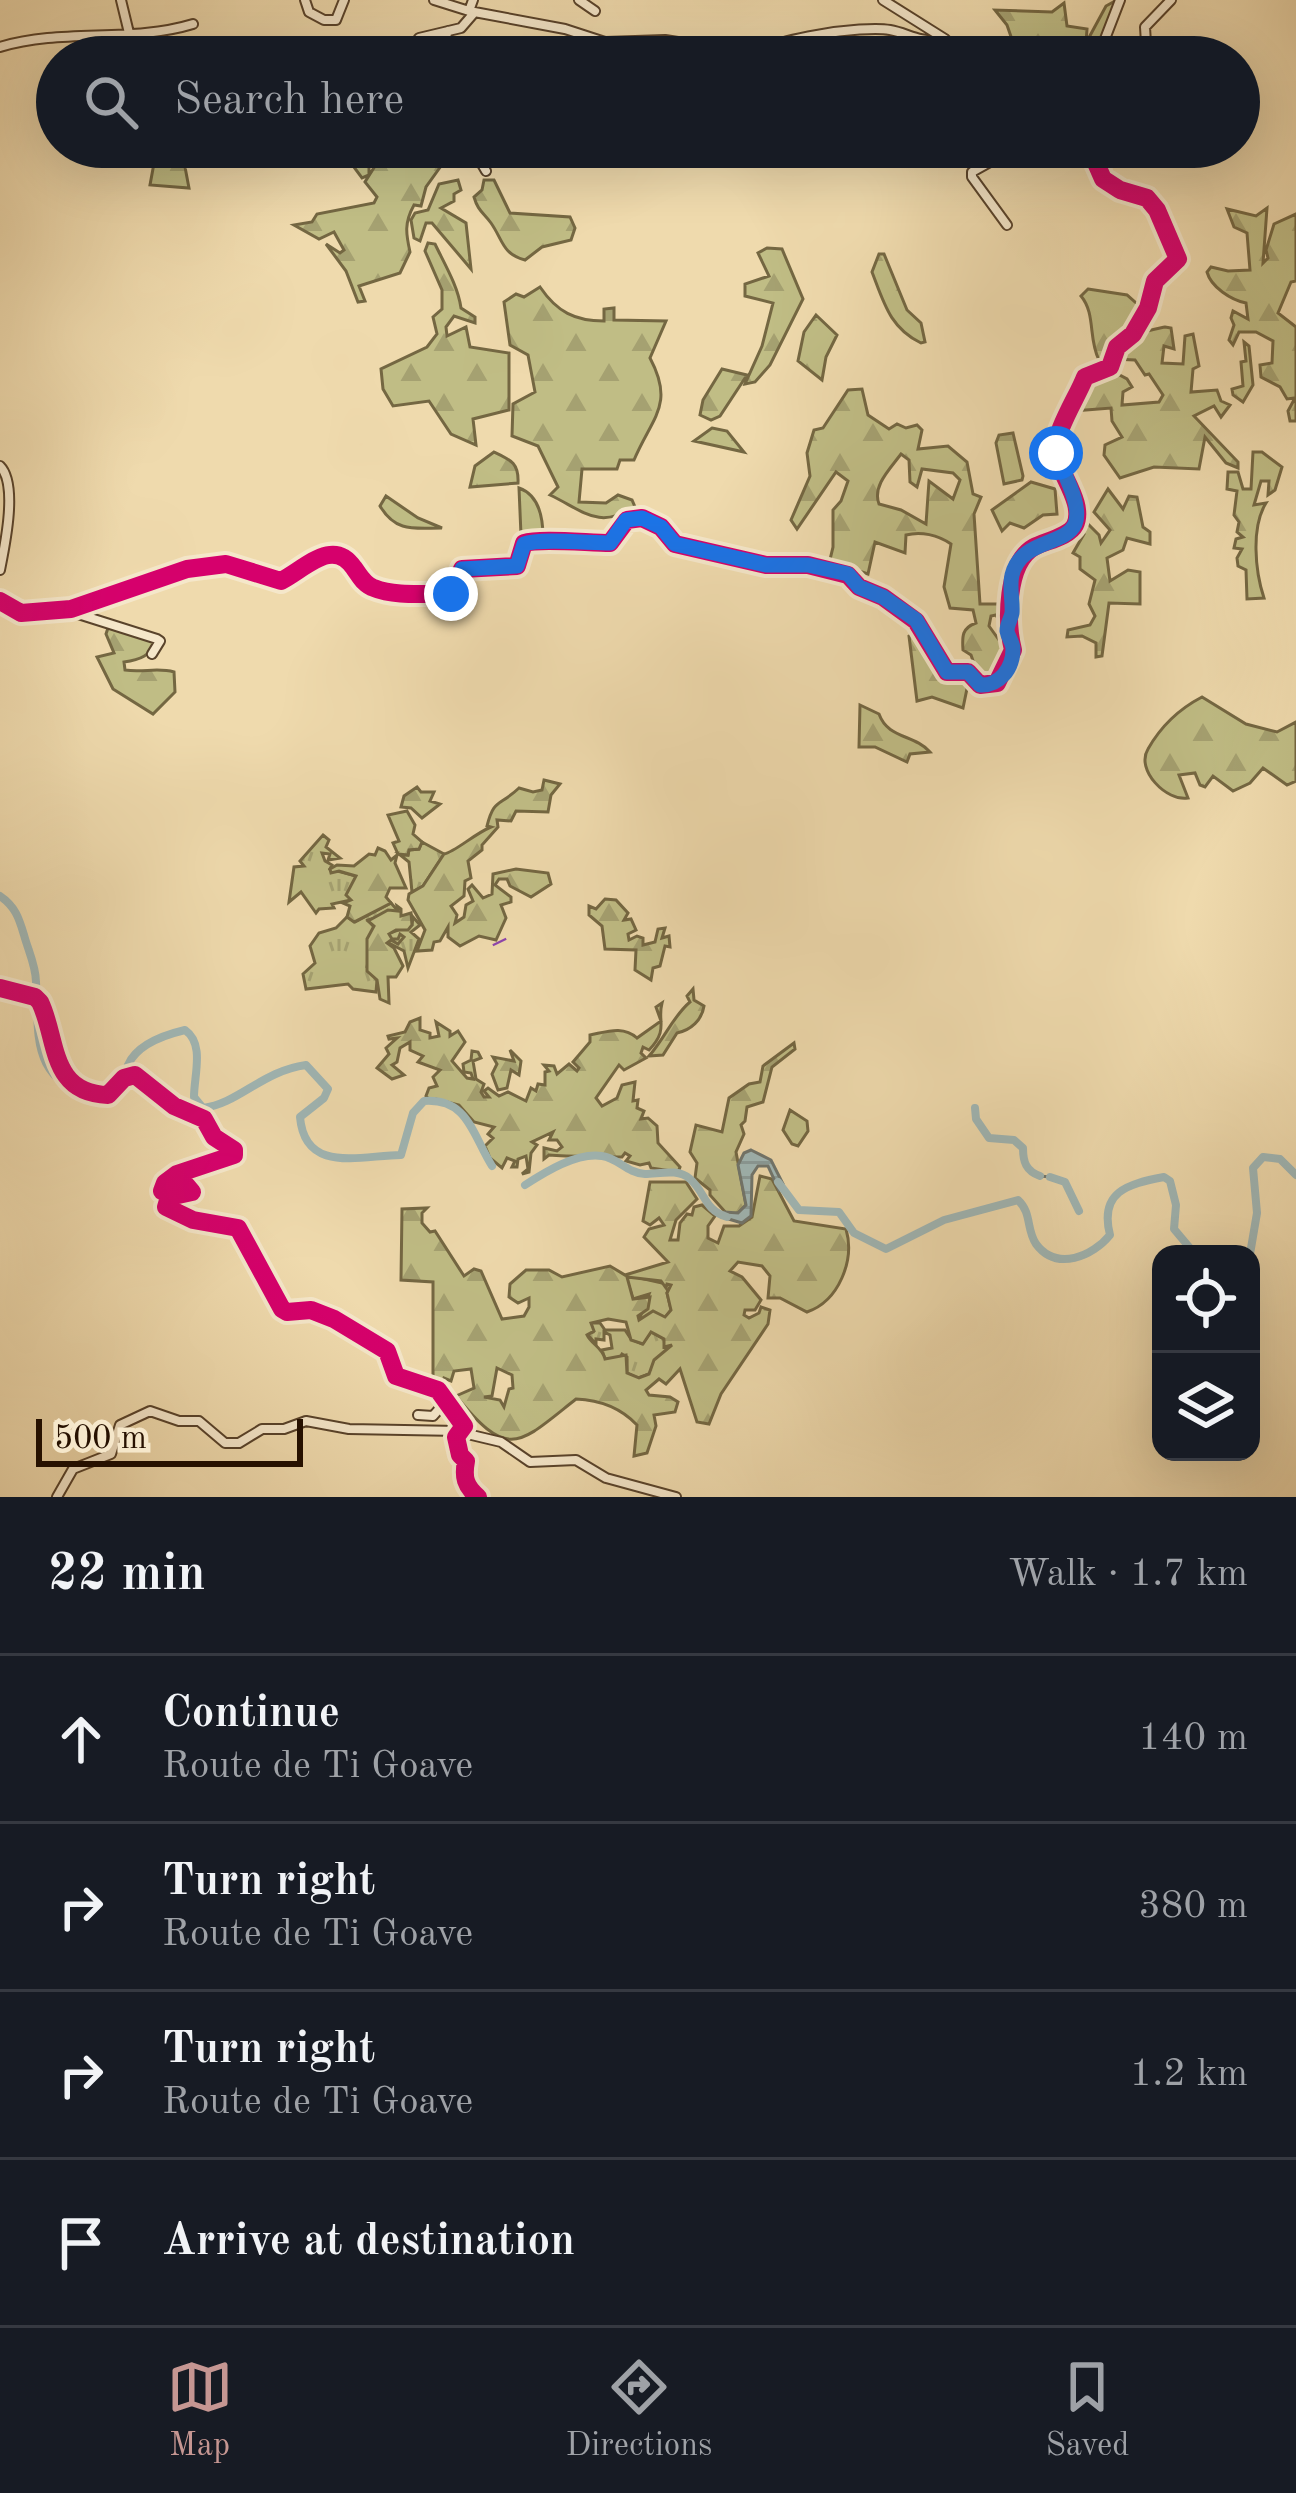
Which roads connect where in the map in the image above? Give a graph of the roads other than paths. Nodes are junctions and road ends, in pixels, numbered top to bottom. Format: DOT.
graph roads {
  1 [pos="121,0"];
  2 [pos="304,0"];
  3 [pos="344,0"];
  4 [pos="434,0"];
  5 [pos="472,0"];
  6 [pos="579,0"];
  7 [pos="884,0"];
  8 [pos="1120,0"];
  9 [pos="1172,0"];
  10 [pos="595,11"];
  11 [pos="471,12"];
  12 [pos="193,24"];
  13 [pos="448,31"];
  14 [pos="130,33"];
  15 [pos="830,35"];
  16 [pos="92,36"];
  17 [pos="427,36"];
  18 [pos="446,36"];
  19 [pos="586,36"];
  20 [pos="820,36"];
  21 [pos="907,36"];
  22 [pos="940,36"];
  23 [pos="1106,36"];
  24 [pos="1146,36"];
  25 [pos="36,40"];
  26 [pos="0,47"];
  27 [pos="483,168"];
  28 [pos="979,168"];
  29 [pos="1098,168"];
  30 [pos="485,171"];
  31 [pos="1007,225"];
  32 [pos="0,466"];
  33 [pos="0,570"];
  34 [pos="0,601"];
  35 [pos="71,609"];
  36 [pos="152,654"];
  37 [pos="0,988"];
  38 [pos="454,1410"];
  39 [pos="418,1415"];
  40 [pos="459,1432"];
  41 [pos="57,1497"];
  42 [pos="478,1497"];
  43 [pos="676,1497"];
  1 -- 14 [label="street"];
  2 -- 3 [label="street"];
  4 -- 11 [label="street"];
  5 -- 11 [label="street"];
  6 -- 10 [label="street"];
  7 -- 22 [label="street"];
  8 -- 23 [label="street"];
  9 -- 24 [label="street"];
  11 -- 13 [label="street"];
  11 -- 19 [label="street"];
  12 -- 14 [label="street"];
  13 -- 17 [label="street"];
  13 -- 18 [label="street"];
  14 -- 16 [label="street"];
  15 -- 20 [label="street"];
  15 -- 21 [label="street"];
  25 -- 26 [label="street"];
  27 -- 30 [label="street"];
  28 -- 31 [label="street"];
  29 -- 35 [label="street"];
  32 -- 33 [label="street"];
  34 -- 35 [label="street"];
  35 -- 36 [label="street"];
  37 -- 38 [label="street"];
  38 -- 39 [label="street"];
  38 -- 40 [label="street"];
  40 -- 41 [label="street"];
  40 -- 42 [label="street"];
  40 -- 43 [label="street"];
}
